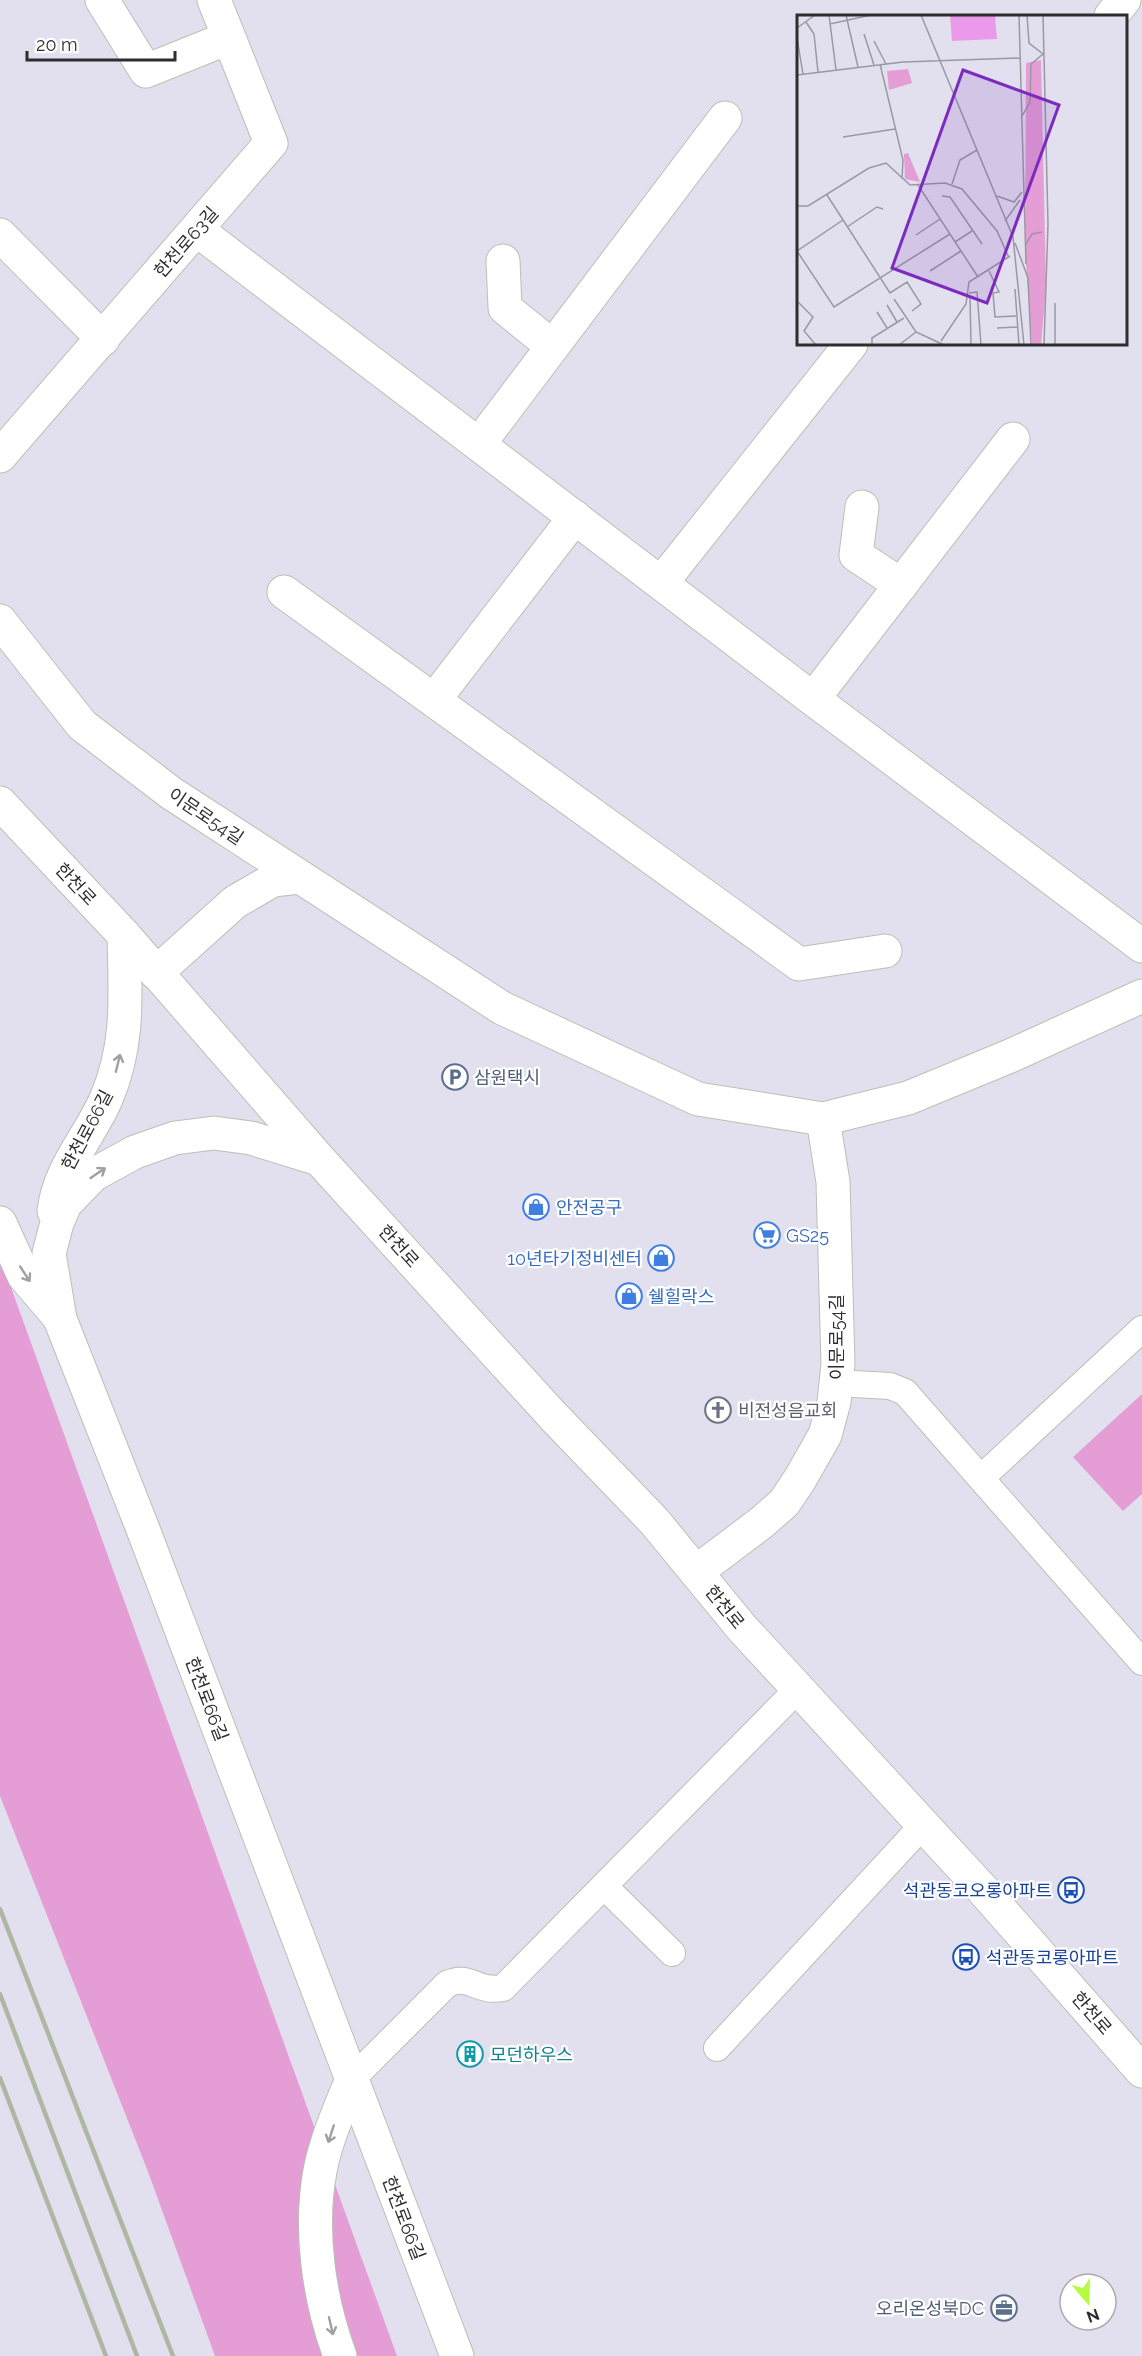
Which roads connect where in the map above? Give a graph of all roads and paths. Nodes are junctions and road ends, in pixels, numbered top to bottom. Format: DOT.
graph roads {
  1 [pos="102,0"];
  2 [pos="1124,0"];
  3 [pos="214,1"];
  4 [pos="1112,15"];
  5 [pos="228,38"];
  6 [pos="725,118"];
  7 [pos="196,230"];
  8 [pos="0,235"];
  9 [pos="503,261"];
  10 [pos="103,339"];
  11 [pos="850,345"];
  12 [pos="552,346"];
  13 [pos="1013,439"];
  14 [pos="479,444"];
  15 [pos="0,456"];
  16 [pos="862,507"];
  17 [pos="576,517"];
  18 [pos="662,582"];
  19 [pos="901,585"];
  20 [pos="284,592"];
  21 [pos="0,621"];
  22 [pos="813,699"];
  23 [pos="434,700"];
  24 [pos="0,803"];
  25 [pos="299,877"];
  26 [pos="124,935"];
  27 [pos="1142,946"];
  28 [pos="885,951"];
  29 [pos="156,973"];
  30 [pos="1142,996"];
  31 [pos="823,1119"];
  32 [pos="319,1159"];
  33 [pos="0,1223"];
  34 [pos="50,1253"];
  35 [pos="60,1318"];
  36 [pos="1142,1329"];
  37 [pos="836,1383"];
  38 [pos="981,1478"];
  39 [pos="696,1572"];
  40 [pos="1142,1662"];
  41 [pos="798,1689"];
  42 [pos="923,1825"];
  43 [pos="604,1886"];
  44 [pos="672,1953"];
  45 [pos="717,2048"];
  46 [pos="1142,2071"];
  47 [pos="352,2079"];
  48 [pos="340,2356"];
  49 [pos="457,2356"];
  1 -- 5 [label="street"];
  2 -- 4 [label="street"];
  3 -- 5 [label="street, 한천로63길"];
  5 -- 7 [label="street, 한천로63길"];
  6 -- 12 [label="street"];
  7 -- 10 [label="street, 한천로63길"];
  7 -- 14 [label="street"];
  8 -- 10 [label="street"];
  9 -- 12 [label="street"];
  10 -- 15 [label="street, 한천로63길"];
  11 -- 18 [label="street"];
  12 -- 14 [label="street"];
  13 -- 19 [label="street"];
  14 -- 17 [label="street"];
  16 -- 19 [label="street"];
  17 -- 18 [label="street"];
  17 -- 23 [label="street"];
  18 -- 22 [label="street"];
  19 -- 22 [label="street"];
  20 -- 23 [label="street"];
  21 -- 25 [label="street, 이문로54길"];
  22 -- 27 [label="street"];
  23 -- 28 [label="street"];
  24 -- 26 [label="street, 한천로"];
  25 -- 29 [label="street"];
  25 -- 31 [label="street, 이문로54길"];
  26 -- 29 [label="street, 한천로"];
  34 -- 26 [label="street, 한천로66길, one-way"];
  29 -- 32 [label="street, 한천로"];
  30 -- 31 [label="street"];
  31 -- 37 [label="street, 이문로54길"];
  34 -- 32 [label="street, 한천로66길, one-way"];
  32 -- 39 [label="street, 한천로"];
  33 -- 35 [label="street, 한천로66길, one-way"];
  34 -- 35 [label="street, 한천로66길"];
  35 -- 47 [label="street, 한천로66길"];
  36 -- 38 [label="lane"];
  37 -- 38 [label="lane"];
  37 -- 39 [label="street, 이문로54길"];
  38 -- 40 [label="lane"];
  39 -- 41 [label="street, 한천로"];
  41 -- 42 [label="street, 한천로"];
  41 -- 43 [label="lane"];
  42 -- 45 [label="lane"];
  42 -- 46 [label="street, 한천로"];
  43 -- 44 [label="lane"];
  43 -- 47 [label="lane"];
  47 -- 48 [label="street, one-way"];
  47 -- 49 [label="street, 한천로66길"];
}
